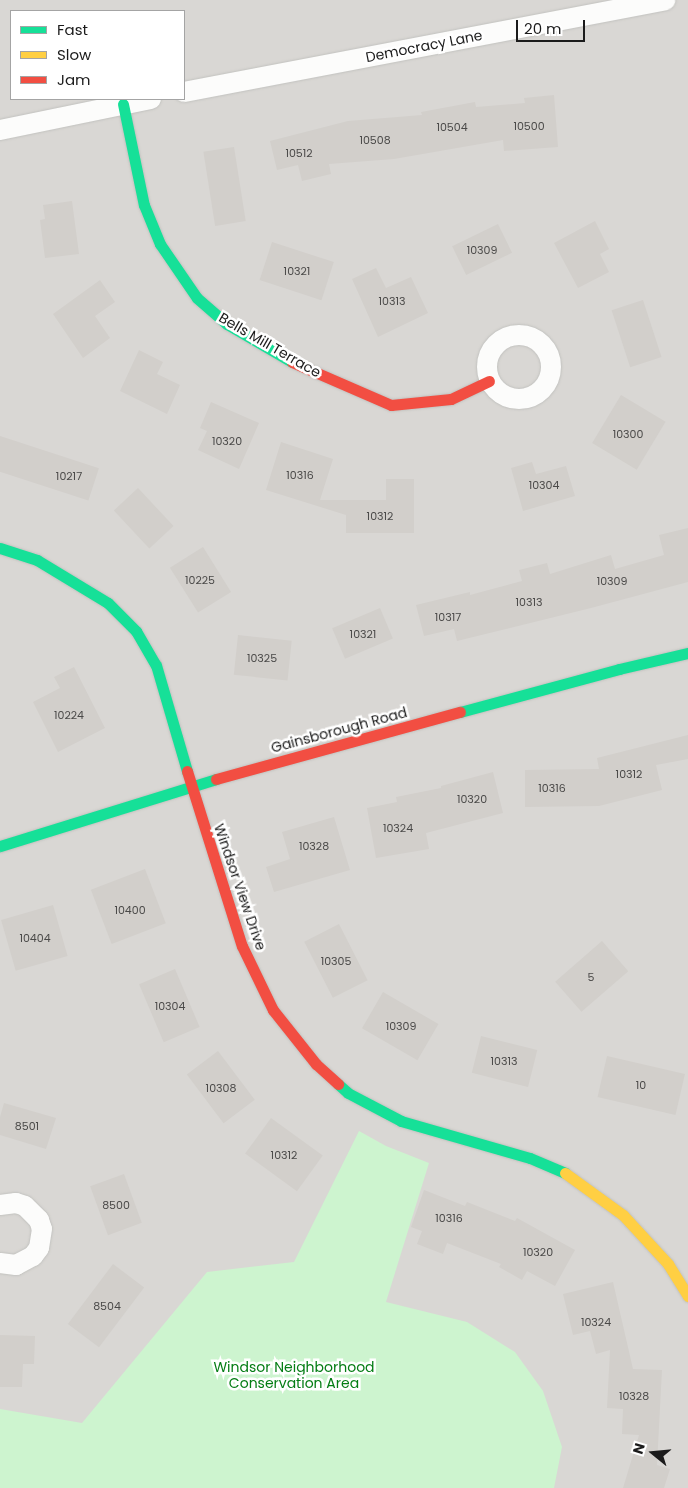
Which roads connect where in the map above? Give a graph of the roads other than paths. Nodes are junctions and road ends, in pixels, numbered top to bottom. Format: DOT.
graph roads {
  1 [pos="665,0"];
  2 [pos="185,92"];
  3 [pos="145,100"];
  4 [pos="123,104"];
  5 [pos="0,130"];
  6 [pos="489,381"];
  7 [pos="0,548"];
  8 [pos="688,653"];
  9 [pos="191,786"];
  10 [pos="0,846"];
  11 [pos="0,1205"];
  12 [pos="0,1263"];
  13 [pos="688,1296"];
  1 -- 2 [label="street, Democracy Lane"];
  3 -- 4 [label="street"];
  4 -- 5 [label="street"];
  4 -- 6 [label="street, Bells Mill Terrace"];
  7 -- 9 [label="street, Windsor View Drive"];
  8 -- 9 [label="street, Gainsborough Road"];
  9 -- 10 [label="street, Gainsborough Road"];
  9 -- 13 [label="street, Windsor View Drive"];
  11 -- 12 [label="street"];
}
